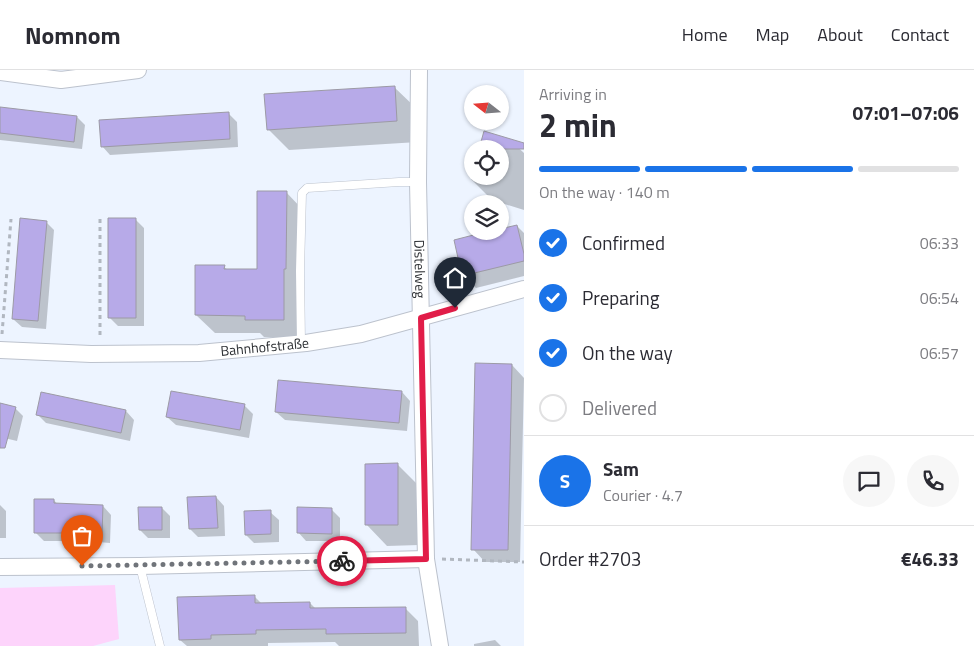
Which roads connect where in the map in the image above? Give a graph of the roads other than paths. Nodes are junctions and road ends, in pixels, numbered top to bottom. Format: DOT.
graph roads {
  1 [pos="138,70"];
  2 [pos="419,70"];
  3 [pos="0,72"];
  4 [pos="418,182"];
  5 [pos="524,289"];
  6 [pos="421,318"];
  7 [pos="302,343"];
  8 [pos="0,350"];
  9 [pos="426,559"];
  10 [pos="140,566"];
  11 [pos="0,567"];
  12 [pos="160,646"];
  13 [pos="440,646"];
  1 -- 3 [label="street"];
  2 -- 4 [label="street, Distelweg"];
  4 -- 6 [label="street, Distelweg"];
  4 -- 7 [label="lane"];
  5 -- 6 [label="street, Bahnhofstraße"];
  6 -- 7 [label="street, Bahnhofstraße"];
  6 -- 9 [label="street, Distelweg"];
  7 -- 8 [label="street, Bahnhofstraße"];
  9 -- 10 [label="street"];
  9 -- 13 [label="street, Distelweg"];
  10 -- 11 [label="street"];
  10 -- 12 [label="lane"];
}
